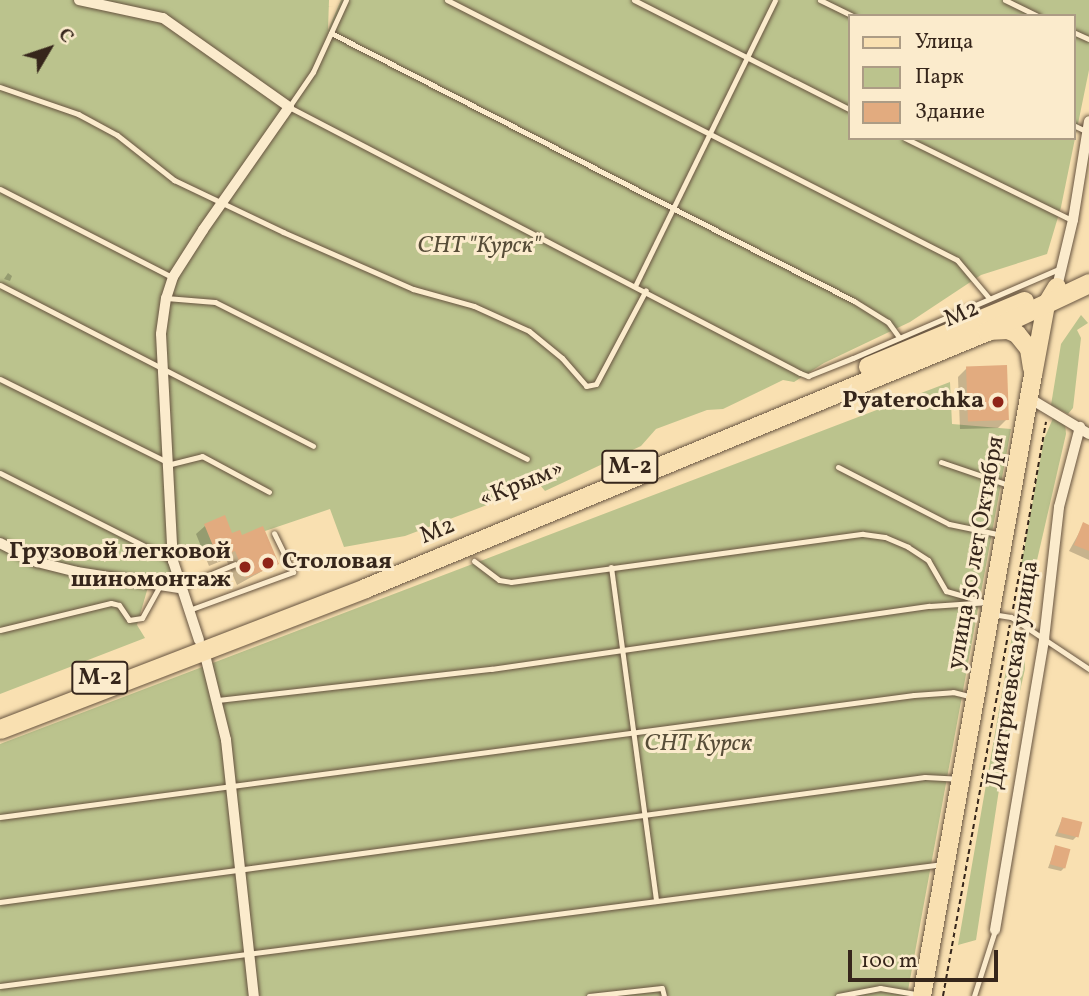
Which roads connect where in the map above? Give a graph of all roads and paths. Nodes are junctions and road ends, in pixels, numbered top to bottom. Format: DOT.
graph roads {
  1 [pos="79,0"];
  2 [pos="346,0"];
  3 [pos="447,0"];
  4 [pos="634,0"];
  5 [pos="775,0"];
  6 [pos="820,0"];
  7 [pos="1005,0"];
  8 [pos="849,14"];
  9 [pos="1034,14"];
  10 [pos="331,33"];
  11 [pos="748,57"];
  12 [pos="0,86"];
  13 [pos="289,107"];
  14 [pos="848,108"];
  15 [pos="1088,126"];
  16 [pos="712,134"];
  17 [pos="909,140"];
  18 [pos="0,189"];
  19 [pos="223,204"];
  20 [pos="674,208"];
  21 [pos="1073,220"];
  22 [pos="1064,267"];
  23 [pos="1089,272"];
  24 [pos="173,277"];
  25 [pos="1089,283"];
  26 [pos="636,284"];
  27 [pos="0,285"];
  28 [pos="1057,287"];
  29 [pos="646,290"];
  30 [pos="166,298"];
  31 [pos="989,298"];
  32 [pos="1046,305"];
  33 [pos="987,331"];
  34 [pos="899,337"];
  35 [pos="166,366"];
  36 [pos="1032,375"];
  37 [pos="0,379"];
  38 [pos="1029,398"];
  39 [pos="1049,409"];
  40 [pos="1085,431"];
  41 [pos="313,446"];
  42 [pos="527,459"];
  43 [pos="941,462"];
  44 [pos="171,464"];
  45 [pos="838,467"];
  46 [pos="0,473"];
  47 [pos="1014,487"];
  48 [pos="269,492"];
  49 [pos="274,533"];
  50 [pos="1006,536"];
  51 [pos="0,544"];
  52 [pos="173,561"];
  53 [pos="474,561"];
  54 [pos="235,564"];
  55 [pos="611,567"];
  56 [pos="160,585"];
  57 [pos="179,588"];
  58 [pos="990,606"];
  59 [pos="187,611"];
  60 [pos="1011,617"];
  61 [pos="0,630"];
  62 [pos="1044,639"];
  63 [pos="202,645"];
  64 [pos="620,651"];
  65 [pos="1089,669"];
  66 [pos="976,698"];
  67 [pos="218,699"];
  68 [pos="0,715"];
  69 [pos="0,729"];
  70 [pos="633,735"];
  71 [pos="961,780"];
  72 [pos="231,786"];
  73 [pos="0,817"];
  74 [pos="644,818"];
  75 [pos="946,864"];
  76 [pos="241,870"];
  77 [pos="656,901"];
  78 [pos="0,902"];
  79 [pos="995,930"];
  80 [pos="250,953"];
  81 [pos="0,986"];
  82 [pos="254,996"];
  83 [pos="589,996"];
  84 [pos="664,996"];
  85 [pos="838,996"];
  86 [pos="922,996"];
  87 [pos="943,996"];
  88 [pos="974,996"];
  1 -- 13 [label="street"];
  2 -- 10 [label="lane"];
  3 -- 16 [label="lane"];
  4 -- 11 [label="lane"];
  5 -- 11 [label="lane"];
  6 -- 8 [label="lane"];
  7 -- 9 [label="lane"];
  10 -- 13 [label="lane"];
  10 -- 20 [label="lane"];
  11 -- 14 [label="lane"];
  11 -- 16 [label="lane"];
  12 -- 19 [label="lane"];
  13 -- 19 [label="street"];
  13 -- 26 [label="lane"];
  15 -- 21 [label="street, улица 50 лет Октября"];
  16 -- 20 [label="lane"];
  16 -- 31 [label="lane"];
  17 -- 21 [label="lane"];
  18 -- 24 [label="lane"];
  19 -- 24 [label="street"];
  19 -- 29 [label="lane"];
  20 -- 26 [label="lane"];
  20 -- 34 [label="lane"];
  21 -- 22 [label="street, улица 50 лет Октября"];
  22 -- 28 [label="street, улица 50 лет Октября"];
  22 -- 31 [label="lane"];
  23 -- 28 [label="highway, «Крым»"];
  24 -- 30 [label="street"];
  25 -- 32 [label="highway, М2"];
  26 -- 29 [label="lane"];
  27 -- 35 [label="lane"];
  28 -- 32 [label="main road, улица 50 лет Октября"];
  28 -- 63 [label="highway, «Крым» / М-2"];
  29 -- 34 [label="lane"];
  30 -- 35 [label="street"];
  30 -- 42 [label="lane"];
  31 -- 34 [label="lane"];
  32 -- 33 [label="highway, М2"];
  32 -- 36 [label="main road, улица 50 лет Октября"];
  33 -- 36 [label="main road"];
  33 -- 63 [label="highway, М2"];
  35 -- 41 [label="lane"];
  35 -- 44 [label="street"];
  36 -- 38 [label="main road, улица 50 лет Октября"];
  37 -- 44 [label="lane"];
  38 -- 39 [label="street, Дмитриевская улица"];
  38 -- 47 [label="main road, улица 50 лет Октября"];
  39 -- 40 [label="street, Дмитриевская улица"];
  39 -- 60 [label="path"];
  40 -- 62 [label="street, Дмитриевская улица"];
  43 -- 47 [label="lane"];
  44 -- 48 [label="lane"];
  44 -- 52 [label="street"];
  45 -- 50 [label="lane"];
  46 -- 52 [label="lane"];
  47 -- 50 [label="main road, улица 50 лет Октября"];
  49 -- 59 [label="lane"];
  50 -- 58 [label="main road, улица 50 лет Октября"];
  51 -- 56 [label="street"];
  52 -- 57 [label="street"];
  53 -- 55 [label="lane"];
  54 -- 57 [label="lane"];
  55 -- 58 [label="lane"];
  55 -- 64 [label="lane"];
  56 -- 57 [label="street"];
  56 -- 61 [label="lane"];
  57 -- 59 [label="street"];
  58 -- 60 [label="lane"];
  58 -- 64 [label="lane"];
  58 -- 66 [label="main road, улица 50 лет Октября"];
  59 -- 63 [label="street"];
  60 -- 62 [label="lane"];
  60 -- 87 [label="path"];
  62 -- 65 [label="lane"];
  62 -- 79 [label="street, Дмитриевская улица"];
  63 -- 67 [label="street"];
  63 -- 68 [label="highway, «Крым» / М-2"];
  63 -- 69 [label="highway, М2"];
  64 -- 67 [label="lane"];
  64 -- 70 [label="lane"];
  66 -- 70 [label="lane"];
  66 -- 71 [label="main road, улица 50 лет Октября"];
  67 -- 72 [label="street"];
  70 -- 72 [label="lane"];
  70 -- 74 [label="lane"];
  71 -- 74 [label="lane"];
  71 -- 75 [label="main road, улица 50 лет Октября"];
  72 -- 73 [label="lane"];
  72 -- 76 [label="street"];
  74 -- 76 [label="lane"];
  74 -- 77 [label="lane"];
  75 -- 77 [label="lane"];
  75 -- 86 [label="main road, улица 50 лет Октября"];
  76 -- 78 [label="lane"];
  76 -- 80 [label="street"];
  77 -- 80 [label="lane"];
  79 -- 88 [label="lane"];
  80 -- 81 [label="lane"];
  80 -- 82 [label="street"];
  83 -- 84 [label="lane"];
  85 -- 86 [label="lane"];
}
